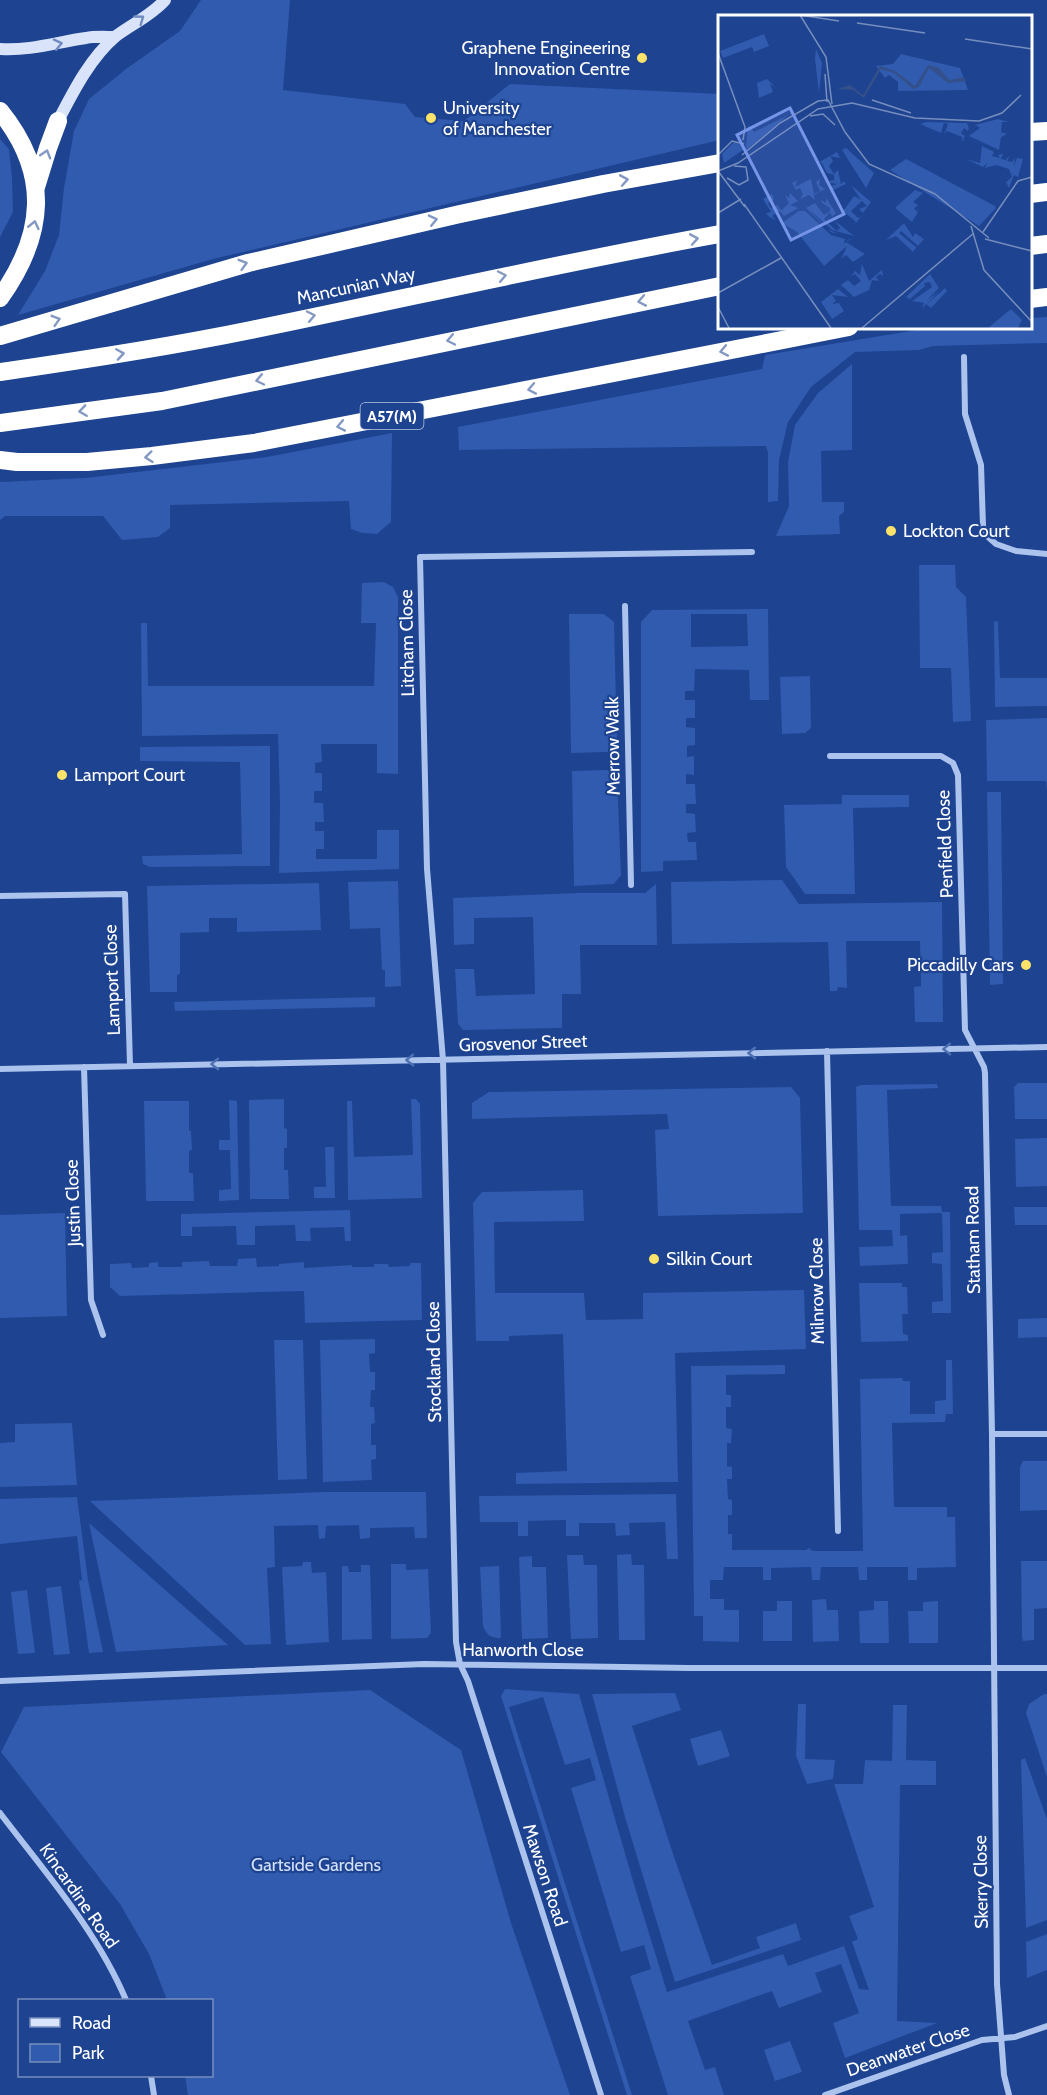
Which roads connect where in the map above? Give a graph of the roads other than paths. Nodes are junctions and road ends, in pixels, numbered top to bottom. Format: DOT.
graph roads {
  1 [pos="165,0"];
  2 [pos="115,37"];
  3 [pos="0,49"];
  4 [pos="0,111"];
  5 [pos="58,121"];
  6 [pos="1047,131"];
  7 [pos="1032,132"];
  8 [pos="718,163"];
  9 [pos="36,187"];
  10 [pos="1047,192"];
  11 [pos="1032,194"];
  12 [pos="718,234"];
  13 [pos="1047,244"];
  14 [pos="1032,246"];
  15 [pos="718,286"];
  16 [pos="1047,297"];
  17 [pos="0,298"];
  18 [pos="1032,299"];
  19 [pos="844,328"];
  20 [pos="0,336"];
  21 [pos="964,357"];
  22 [pos="0,372"];
  23 [pos="0,423"];
  24 [pos="0,460"];
  25 [pos="752,552"];
  26 [pos="1047,554"];
  27 [pos="625,606"];
  28 [pos="830,756"];
  29 [pos="631,885"];
  30 [pos="0,896"];
  31 [pos="1047,1047"];
  32 [pos="975,1048"];
  33 [pos="826,1051"];
  34 [pos="443,1060"];
  35 [pos="130,1065"];
  36 [pos="84,1067"];
  37 [pos="0,1069"];
  38 [pos="103,1335"];
  39 [pos="992,1434"];
  40 [pos="1047,1434"];
  41 [pos="838,1530"];
  42 [pos="460,1664"];
  43 [pos="994,1668"];
  44 [pos="1047,1668"];
  45 [pos="0,1681"];
  46 [pos="0,1812"];
  47 [pos="125,1999"];
  48 [pos="1047,2026"];
  49 [pos="1001,2040"];
  50 [pos="150,2077"];
  51 [pos="154,2095"];
  52 [pos="601,2095"];
  53 [pos="825,2095"];
  54 [pos="1009,2095"];
  2 -- 1 [label="street, one-way"];
  3 -- 2 [label="street, one-way"];
  2 -- 5 [label="street"];
  4 -- 9 [label="highway"];
  9 -- 5 [label="highway, one-way"];
  6 -- 7 [label="highway"];
  20 -- 8 [label="highway, one-way"];
  17 -- 9 [label="highway, one-way"];
  10 -- 11 [label="highway"];
  22 -- 12 [label="highway, Mancunian Way, one-way"];
  13 -- 14 [label="highway"];
  15 -- 23 [label="highway, one-way"];
  16 -- 18 [label="highway"];
  19 -- 24 [label="highway, A57(M), one-way"];
  21 -- 26 [label="street"];
  25 -- 34 [label="street, Litcham Close"];
  27 -- 29 [label="street, Merrow Walk"];
  28 -- 32 [label="street, Penfield Close"];
  30 -- 35 [label="street, Lamport Close"];
  31 -- 32 [label="street, Grosvenor Street"];
  32 -- 33 [label="street, Grosvenor Street, one-way"];
  32 -- 39 [label="street, Statham Road"];
  33 -- 34 [label="street, Grosvenor Street, one-way"];
  33 -- 41 [label="street, Milnrow Close"];
  34 -- 35 [label="street, Grosvenor Street, one-way"];
  34 -- 42 [label="street, Stockland Close"];
  35 -- 36 [label="street, Grosvenor Street"];
  36 -- 37 [label="street, Grosvenor Street"];
  36 -- 38 [label="street, Justin Close"];
  39 -- 40 [label="street"];
  39 -- 43 [label="street, Statham Road"];
  42 -- 43 [label="street, Hanworth Close"];
  42 -- 45 [label="street, Hanworth Close"];
  42 -- 52 [label="street, Mawson Road"];
  43 -- 44 [label="street, Hanworth Close"];
  43 -- 49 [label="street, Skerry Close"];
  46 -- 47 [label="street, Kincardine Road"];
  48 -- 49 [label="street, Deanwater Close"];
  49 -- 53 [label="street, Deanwater Close"];
  49 -- 54 [label="street, Skerry Close"];
  50 -- 51 [label="street"];
}
